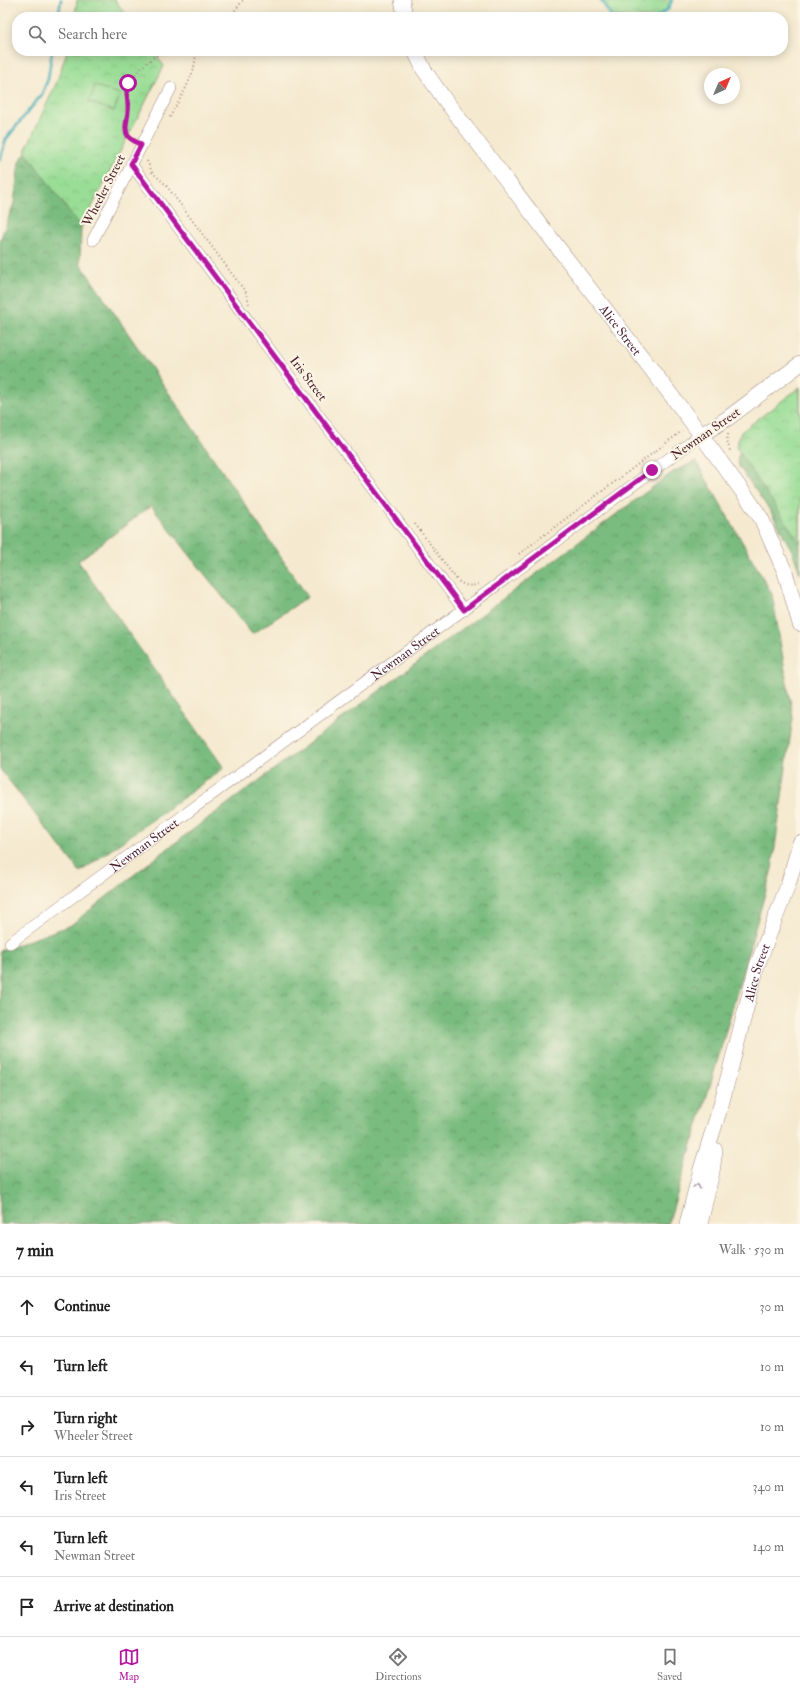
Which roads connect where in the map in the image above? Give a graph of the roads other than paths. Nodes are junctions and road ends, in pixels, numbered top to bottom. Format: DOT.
graph roads {
  1 [pos="402,0"];
  2 [pos="404,12"];
  3 [pos="417,56"];
  4 [pos="171,88"];
  5 [pos="131,164"];
  6 [pos="92,240"];
  7 [pos="800,364"];
  8 [pos="701,435"];
  9 [pos="464,610"];
  10 [pos="800,624"];
  11 [pos="800,843"];
  12 [pos="10,943"];
  13 [pos="721,1105"];
  14 [pos="687,1224"];
  15 [pos="700,1224"];
  1 -- 2 [label="street"];
  3 -- 8 [label="street, Alice Street"];
  4 -- 5 [label="street, Wheeler Street"];
  5 -- 6 [label="street, Wheeler Street"];
  5 -- 9 [label="street, Iris Street"];
  7 -- 8 [label="street, Newman Street"];
  8 -- 9 [label="street, Newman Street"];
  8 -- 10 [label="street, Alice Street"];
  9 -- 12 [label="street, Newman Street"];
  11 -- 13 [label="street, Alice Street"];
  14 -- 13 [label="street, Alice Street, one-way"];
  13 -- 15 [label="street, Alice Street"];
}
